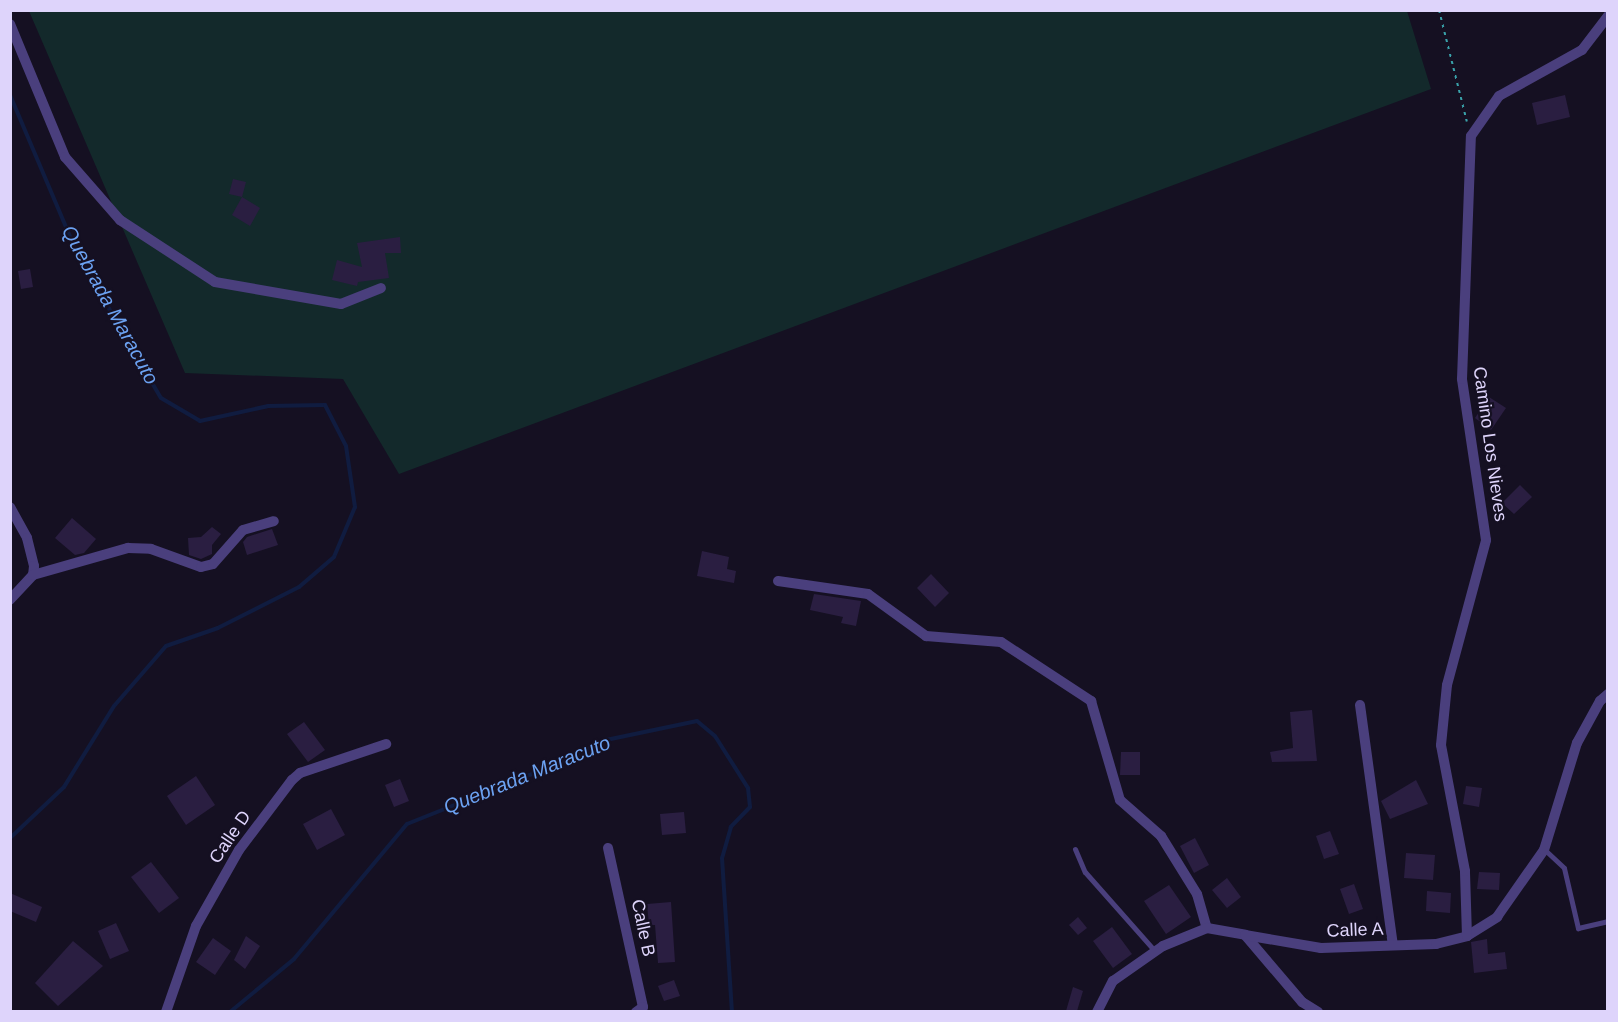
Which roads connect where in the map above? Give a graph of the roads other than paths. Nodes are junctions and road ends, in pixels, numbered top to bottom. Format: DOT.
graph roads {
  1 [pos="1608,16"];
  2 [pos="10,24"];
  3 [pos="381,288"];
  4 [pos="10,507"];
  5 [pos="274,521"];
  6 [pos="33,574"];
  7 [pos="778,581"];
  8 [pos="10,600"];
  9 [pos="1608,694"];
  10 [pos="1360,705"];
  11 [pos="386,744"];
  12 [pos="608,848"];
  13 [pos="1075,849"];
  14 [pos="1544,850"];
  15 [pos="1608,921"];
  16 [pos="1207,928"];
  17 [pos="1245,935"];
  18 [pos="1467,936"];
  19 [pos="1393,945"];
  20 [pos="1155,951"];
  21 [pos="166,1011"];
  22 [pos="636,1011"];
  23 [pos="1097,1011"];
  24 [pos="1318,1011"];
  1 -- 18 [label="street, Camino Los Nieves"];
  2 -- 3 [label="street"];
  4 -- 6 [label="street"];
  5 -- 6 [label="street"];
  6 -- 8 [label="street"];
  7 -- 16 [label="street"];
  9 -- 14 [label="street, Calle A"];
  10 -- 19 [label="street"];
  11 -- 21 [label="street, Calle D"];
  12 -- 22 [label="street, Calle B"];
  13 -- 20 [label="lane"];
  14 -- 15 [label="lane"];
  14 -- 18 [label="street, Calle A"];
  16 -- 17 [label="street, Calle A"];
  16 -- 20 [label="street"];
  17 -- 19 [label="street, Calle A"];
  17 -- 24 [label="street"];
  18 -- 19 [label="street, Calle A"];
  20 -- 23 [label="street"];
}
